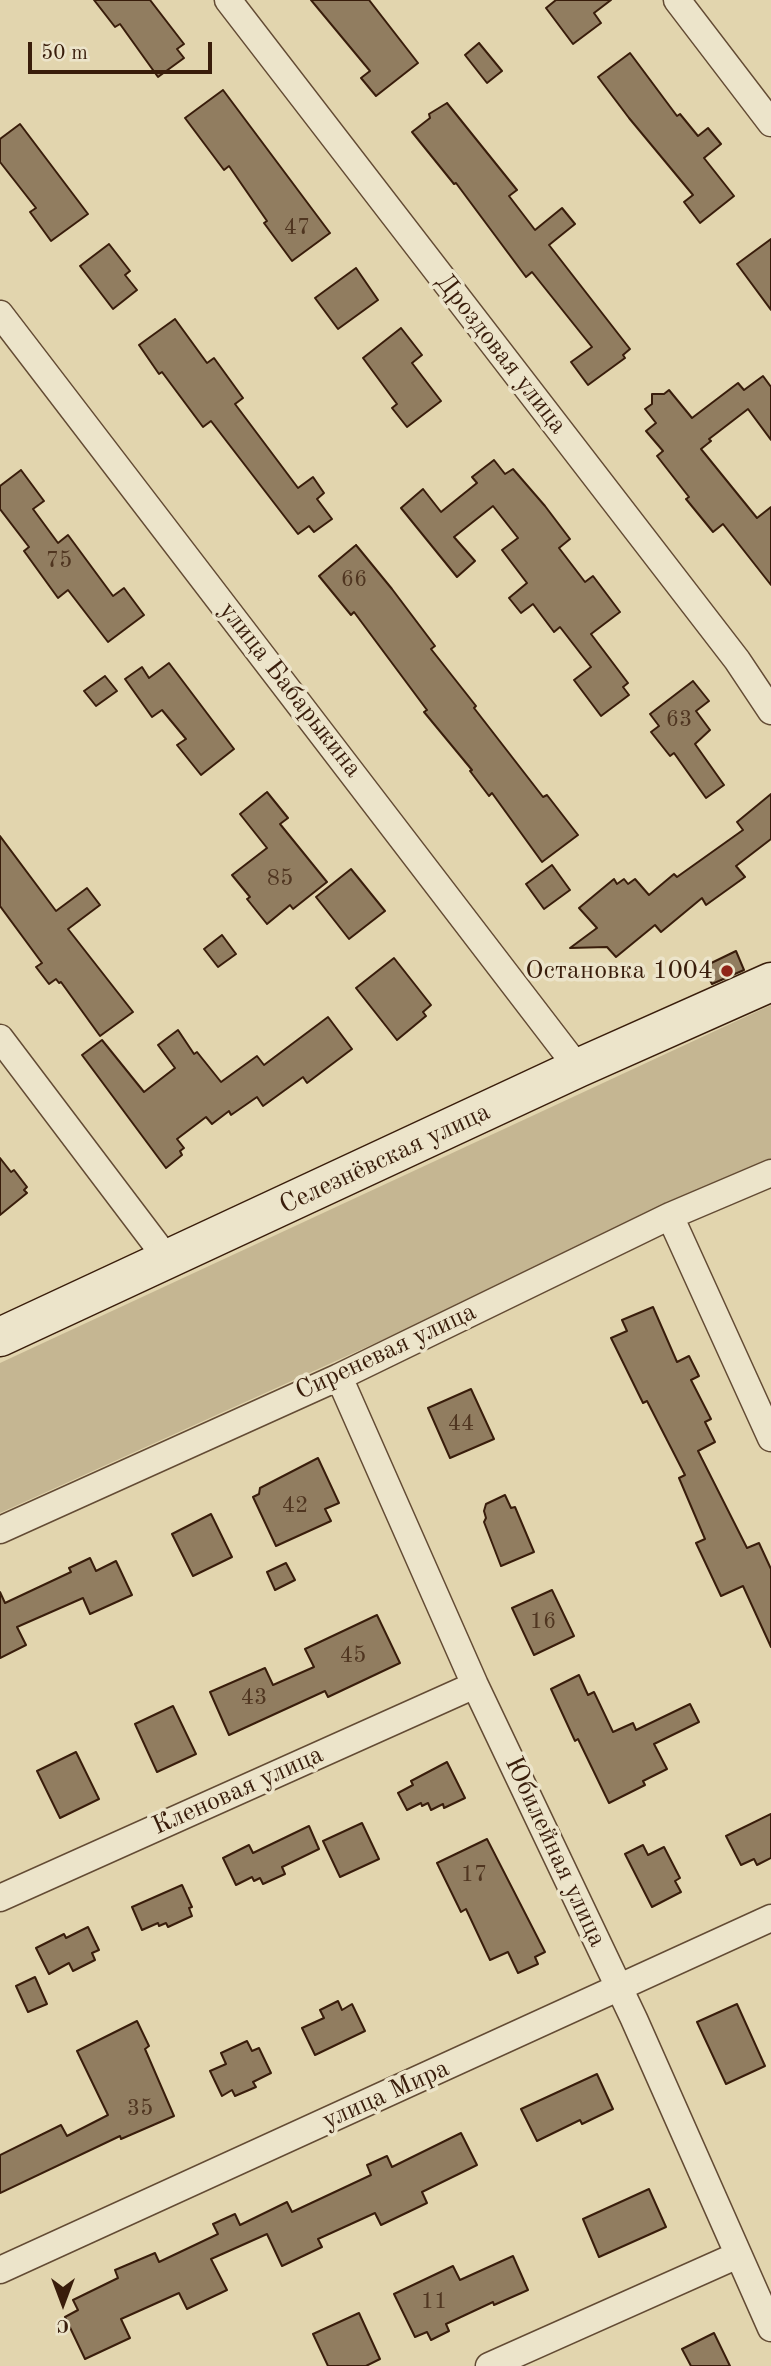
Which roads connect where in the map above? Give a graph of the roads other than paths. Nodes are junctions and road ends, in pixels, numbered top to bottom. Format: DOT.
graph roads {
  1 [pos="228,0"];
  2 [pos="677,0"];
  3 [pos="771,122"];
  4 [pos="0,313"];
  5 [pos="771,711"];
  6 [pos="771,982"];
  7 [pos="0,1038"];
  8 [pos="578,1068"];
  9 [pos="771,1173"];
  10 [pos="670,1216"];
  11 [pos="167,1260"];
  12 [pos="0,1337"];
  13 [pos="339,1377"];
  14 [pos="771,1438"];
  15 [pos="0,1530"];
  16 [pos="475,1685"];
  17 [pos="0,1898"];
  18 [pos="771,1918"];
  19 [pos="620,1988"];
  20 [pos="738,2255"];
  21 [pos="0,2270"];
  22 [pos="771,2328"];
  23 [pos="488,2366"];
  1 -- 5 [label="street, Дроздовая улица"];
  2 -- 3 [label="street"];
  4 -- 8 [label="street, улица Бабарыкина"];
  6 -- 8 [label="street, Селезнёвская улица"];
  7 -- 11 [label="street"];
  8 -- 11 [label="street, Селезнёвская улица"];
  9 -- 10 [label="street, Сиреневая улица"];
  10 -- 13 [label="street, Сиреневая улица"];
  10 -- 14 [label="street"];
  11 -- 12 [label="street, Селезнёвская улица"];
  13 -- 15 [label="street, Сиреневая улица"];
  13 -- 16 [label="street, Юбилейная улица"];
  16 -- 17 [label="street, Кленовая улица"];
  16 -- 19 [label="street, Юбилейная улица"];
  18 -- 19 [label="street, улица Мира"];
  19 -- 20 [label="street, Юбилейная улица"];
  19 -- 21 [label="street, улица Мира"];
  20 -- 22 [label="street, Юбилейная улица"];
  20 -- 23 [label="street"];
}
